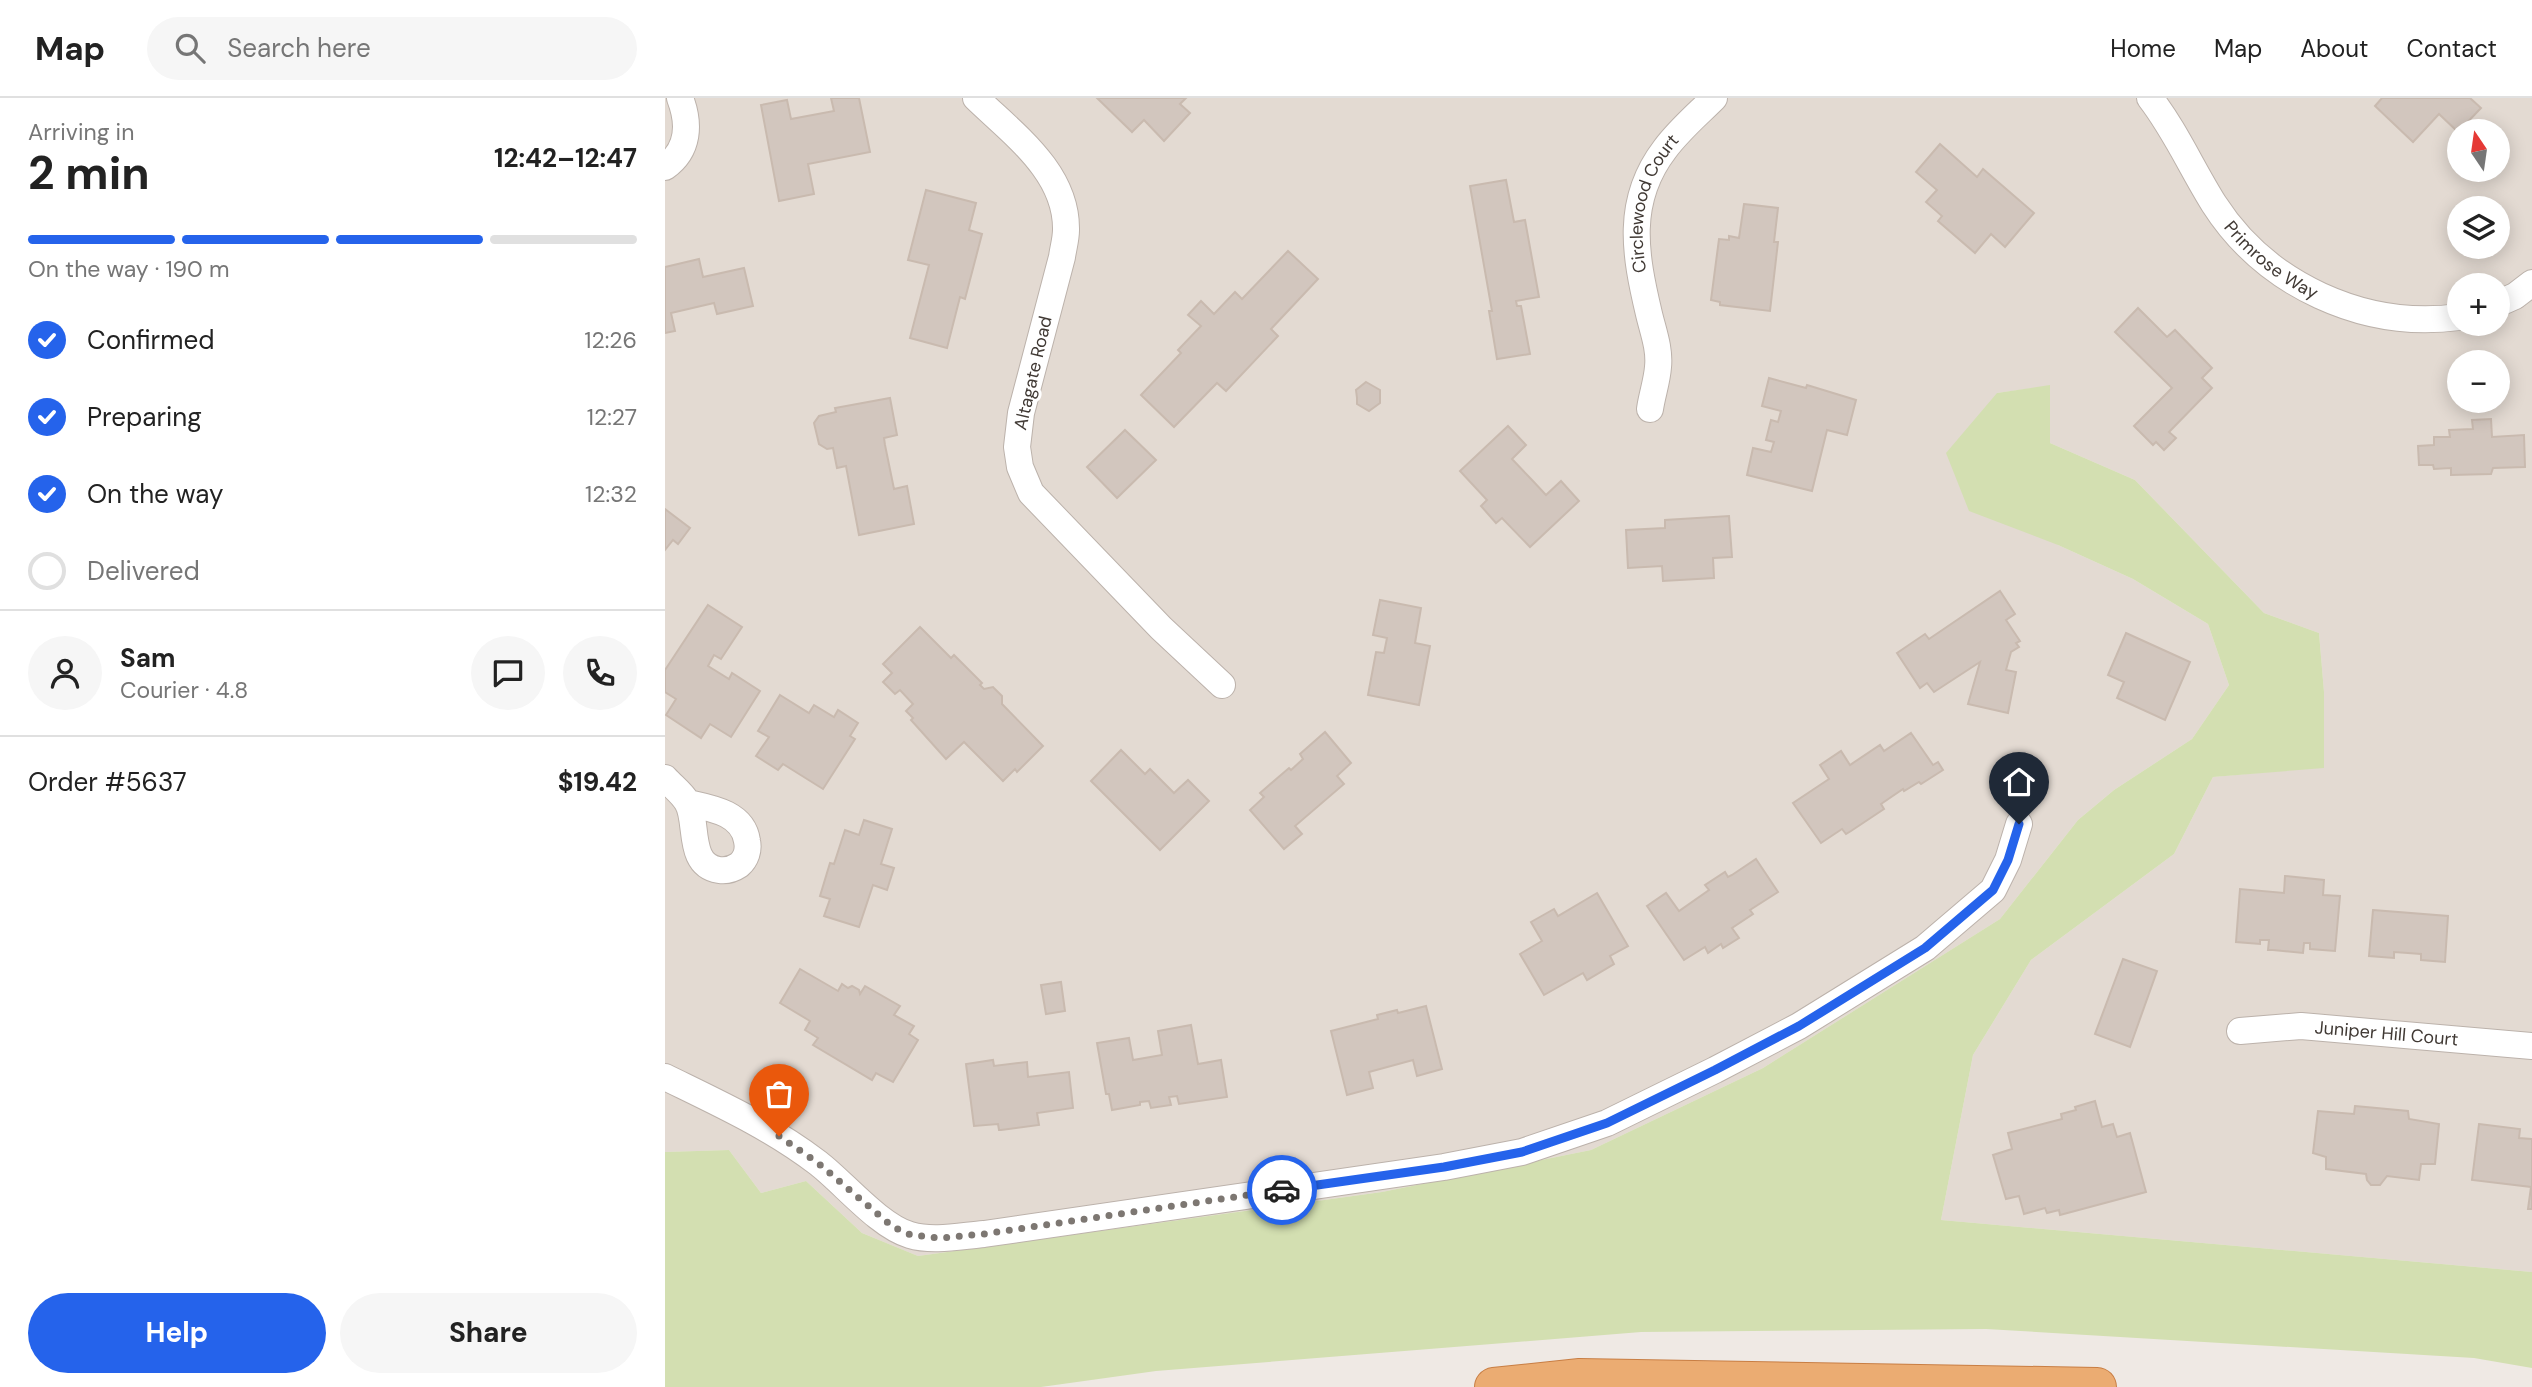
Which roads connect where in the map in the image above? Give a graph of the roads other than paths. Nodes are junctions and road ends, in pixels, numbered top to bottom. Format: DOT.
graph roads {
  1 [pos="680,98"];
  2 [pos="976,98"];
  3 [pos="1714,98"];
  4 [pos="2150,98"];
  5 [pos="665,167"];
  6 [pos="2532,283"];
  7 [pos="2510,298"];
  8 [pos="2447,318"];
  9 [pos="1650,409"];
  10 [pos="1222,685"];
  11 [pos="665,778"];
  12 [pos="688,803"];
  13 [pos="2019,824"];
  14 [pos="2240,1031"];
  15 [pos="2532,1046"];
  16 [pos="665,1077"];
  17 [pos="1494,1387"];
  18 [pos="2097,1387"];
  1 -- 5 [label="street"];
  2 -- 10 [label="street, Altagate Road"];
  3 -- 9 [label="street, Circlewood Court"];
  4 -- 8 [label="street, Primrose Way"];
  6 -- 7 [label="street"];
  11 -- 12 [label="street"];
  13 -- 16 [label="street"];
  14 -- 15 [label="street, Juniper Hill Court"];
  17 -- 18 [label="highway"];
}
